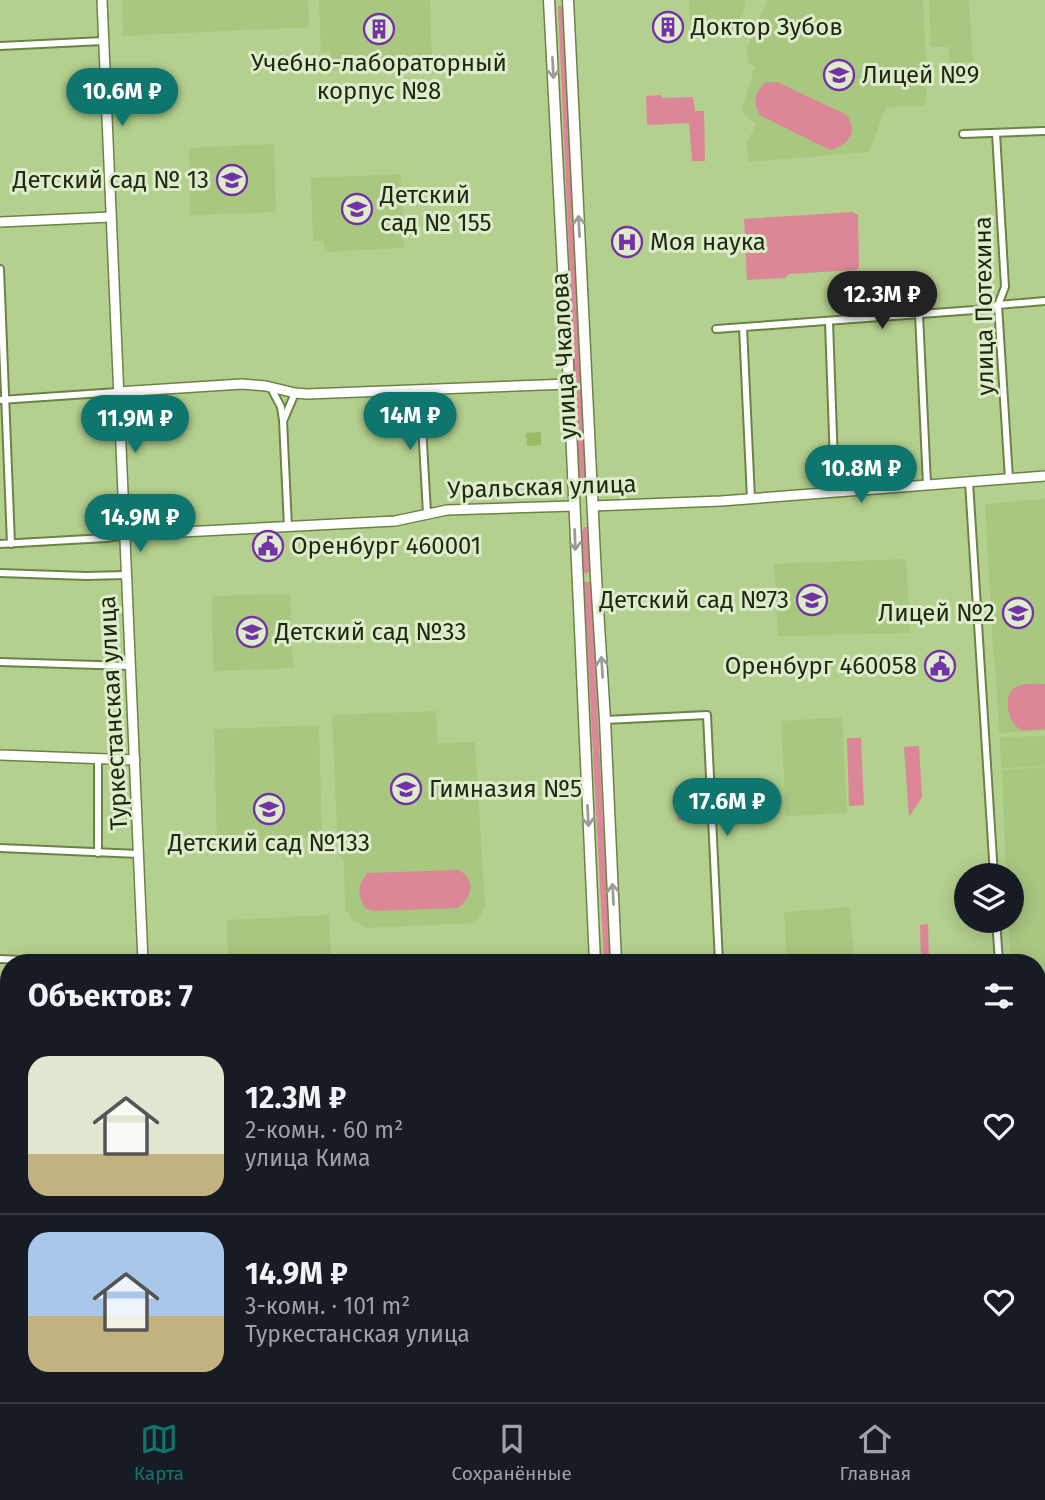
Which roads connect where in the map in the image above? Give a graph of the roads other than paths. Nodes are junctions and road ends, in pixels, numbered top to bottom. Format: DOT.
graph roads {
  1 [pos="102,0"];
  2 [pos="549,0"];
  3 [pos="568,0"];
  4 [pos="103,41"];
  5 [pos="0,46"];
  6 [pos="1045,131"];
  7 [pos="996,133"];
  8 [pos="963,134"];
  9 [pos="111,217"];
  10 [pos="0,222"];
  11 [pos="0,269"];
  12 [pos="1045,301"];
  13 [pos="998,305"];
  14 [pos="919,314"];
  15 [pos="829,321"];
  16 [pos="743,327"];
  17 [pos="716,328"];
  18 [pos="569,384"];
  19 [pos="271,388"];
  20 [pos="420,390"];
  21 [pos="118,392"];
  22 [pos="295,393"];
  23 [pos="3,400"];
  24 [pos="283,420"];
  25 [pos="1045,476"];
  26 [pos="1009,479"];
  27 [pos="969,482"];
  28 [pos="927,485"];
  29 [pos="835,492"];
  30 [pos="751,499"];
  31 [pos="574,506"];
  32 [pos="593,506"];
  33 [pos="427,513"];
  34 [pos="288,527"];
  35 [pos="124,535"];
  36 [pos="0,544"];
  37 [pos="11,544"];
  38 [pos="0,573"];
  39 [pos="126,575"];
  40 [pos="596,577"];
  41 [pos="577,578"];
  42 [pos="0,662"];
  43 [pos="130,666"];
  44 [pos="605,720"];
  45 [pos="0,755"];
  46 [pos="97,759"];
  47 [pos="135,760"];
  48 [pos="0,848"];
  49 [pos="98,853"];
  50 [pos="139,854"];
  51 [pos="993,863"];
  52 [pos="997,933"];
  53 [pos="143,954"];
  54 [pos="595,954"];
  55 [pos="616,954"];
  56 [pos="719,954"];
  57 [pos="998,954"];
  1 -- 4 [label="street, Туркестанская улица"];
  2 -- 18 [label="main road, улица Чкалова, one-way"];
  32 -- 3 [label="main road, улица Чкалова, one-way"];
  4 -- 5 [label="street"];
  4 -- 9 [label="street, Туркестанская улица"];
  6 -- 7 [label="street"];
  7 -- 8 [label="street"];
  7 -- 13 [label="street, улица Потехина"];
  9 -- 10 [label="street"];
  9 -- 21 [label="street, Туркестанская улица"];
  11 -- 23 [label="street"];
  12 -- 13 [label="street"];
  13 -- 14 [label="street"];
  13 -- 26 [label="street, улица Потехина"];
  14 -- 15 [label="street"];
  14 -- 28 [label="street"];
  15 -- 16 [label="street"];
  15 -- 29 [label="street"];
  16 -- 17 [label="street"];
  16 -- 30 [label="street"];
  18 -- 20 [label="street"];
  18 -- 31 [label="main road, улица Чкалова"];
  19 -- 21 [label="street"];
  19 -- 22 [label="street"];
  19 -- 24 [label="street"];
  20 -- 22 [label="street"];
  20 -- 33 [label="street"];
  21 -- 23 [label="street"];
  21 -- 35 [label="street, Туркестанская улица"];
  22 -- 24 [label="street"];
  23 -- 37 [label="street"];
  24 -- 34 [label="street"];
  25 -- 26 [label="street, Уральская улица"];
  26 -- 27 [label="street, Уральская улица"];
  27 -- 28 [label="street, Уральская улица"];
  27 -- 51 [label="street"];
  28 -- 29 [label="street, Уральская улица"];
  29 -- 30 [label="street, Уральская улица"];
  30 -- 32 [label="street, Уральская улица"];
  31 -- 32 [label="main road, Уральская улица"];
  31 -- 33 [label="street, Уральская улица"];
  31 -- 41 [label="main road, улица Чкалова, one-way"];
  32 -- 40 [label="main road, улица Чкалова"];
  33 -- 34 [label="street, Уральская улица"];
  34 -- 35 [label="street, Уральская улица"];
  35 -- 37 [label="street, Уральская улица"];
  35 -- 39 [label="street, Туркестанская улица"];
  36 -- 37 [label="street, Уральская улица"];
  38 -- 39 [label="street"];
  39 -- 43 [label="street, Туркестанская улица"];
  40 -- 41 [label="main road"];
  44 -- 40 [label="main road, улица Чкалова, one-way"];
  41 -- 54 [label="main road, улица Чкалова, one-way"];
  42 -- 43 [label="street"];
  43 -- 47 [label="street, Туркестанская улица"];
  55 -- 44 [label="main road, улица Чкалова, one-way"];
  44 -- 56 [label="street"];
  45 -- 46 [label="street"];
  46 -- 47 [label="street"];
  46 -- 49 [label="street"];
  47 -- 50 [label="street, Туркестанская улица"];
  48 -- 49 [label="street"];
  49 -- 50 [label="street"];
  50 -- 53 [label="street, Туркестанская улица"];
  52 -- 57 [label="street"];
}
